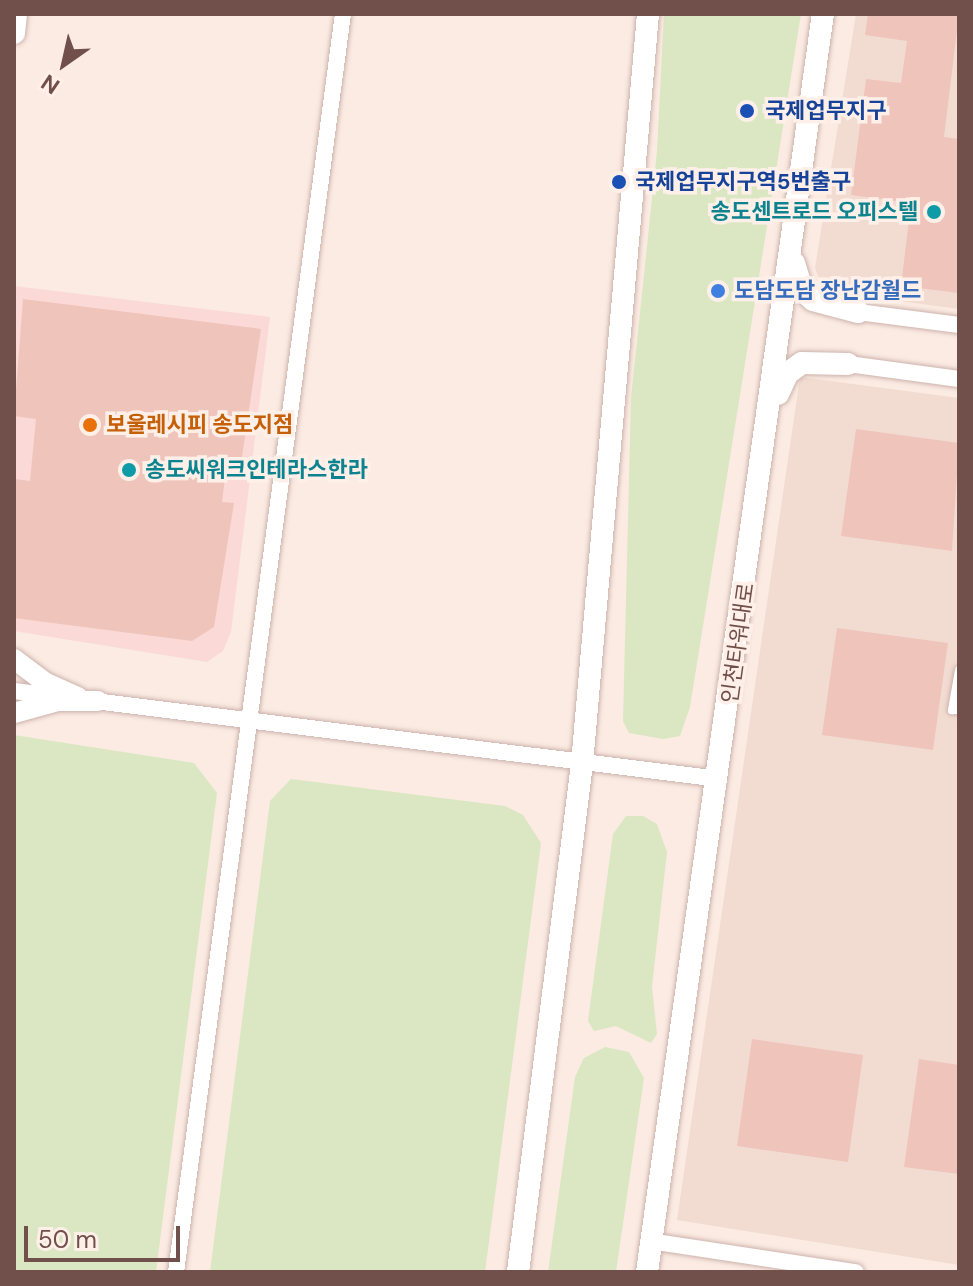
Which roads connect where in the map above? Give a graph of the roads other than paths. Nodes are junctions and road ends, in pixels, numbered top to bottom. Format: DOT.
graph roads {
  1 [pos="16,14"];
  2 [pos="343,14"];
  3 [pos="648,14"];
  4 [pos="823,14"];
  5 [pos="14,33"];
  6 [pos="793,247"];
  7 [pos="858,312"];
  8 [pos="959,325"];
  9 [pos="848,364"];
  10 [pos="959,379"];
  11 [pos="770,417"];
  12 [pos="14,659"];
  13 [pos="959,670"];
  14 [pos="14,691"];
  15 [pos="92,701"];
  16 [pos="959,710"];
  17 [pos="14,713"];
  18 [pos="247,720"];
  19 [pos="582,764"];
  20 [pos="719,779"];
  21 [pos="650,1241"];
  22 [pos="176,1272"];
  23 [pos="518,1272"];
  24 [pos="647,1272"];
  25 [pos="855,1272"];
  1 -- 5 [label="main road"];
  2 -- 18 [label="street"];
  3 -- 19 [label="main road"];
  4 -- 6 [label="main road, 인천타워대로"];
  6 -- 7 [label="main road"];
  6 -- 11 [label="main road, 인천타워대로"];
  7 -- 8 [label="street"];
  9 -- 10 [label="street"];
  9 -- 11 [label="main road"];
  11 -- 20 [label="main road, 인천타워대로"];
  12 -- 15 [label="street"];
  13 -- 16 [label="lane"];
  14 -- 15 [label="street"];
  15 -- 17 [label="street"];
  15 -- 18 [label="street"];
  18 -- 19 [label="street"];
  18 -- 22 [label="street"];
  19 -- 20 [label="street"];
  19 -- 23 [label="main road"];
  20 -- 21 [label="main road, 인천타워대로"];
  21 -- 24 [label="main road, 인천타워대로"];
  21 -- 25 [label="street"];
}
